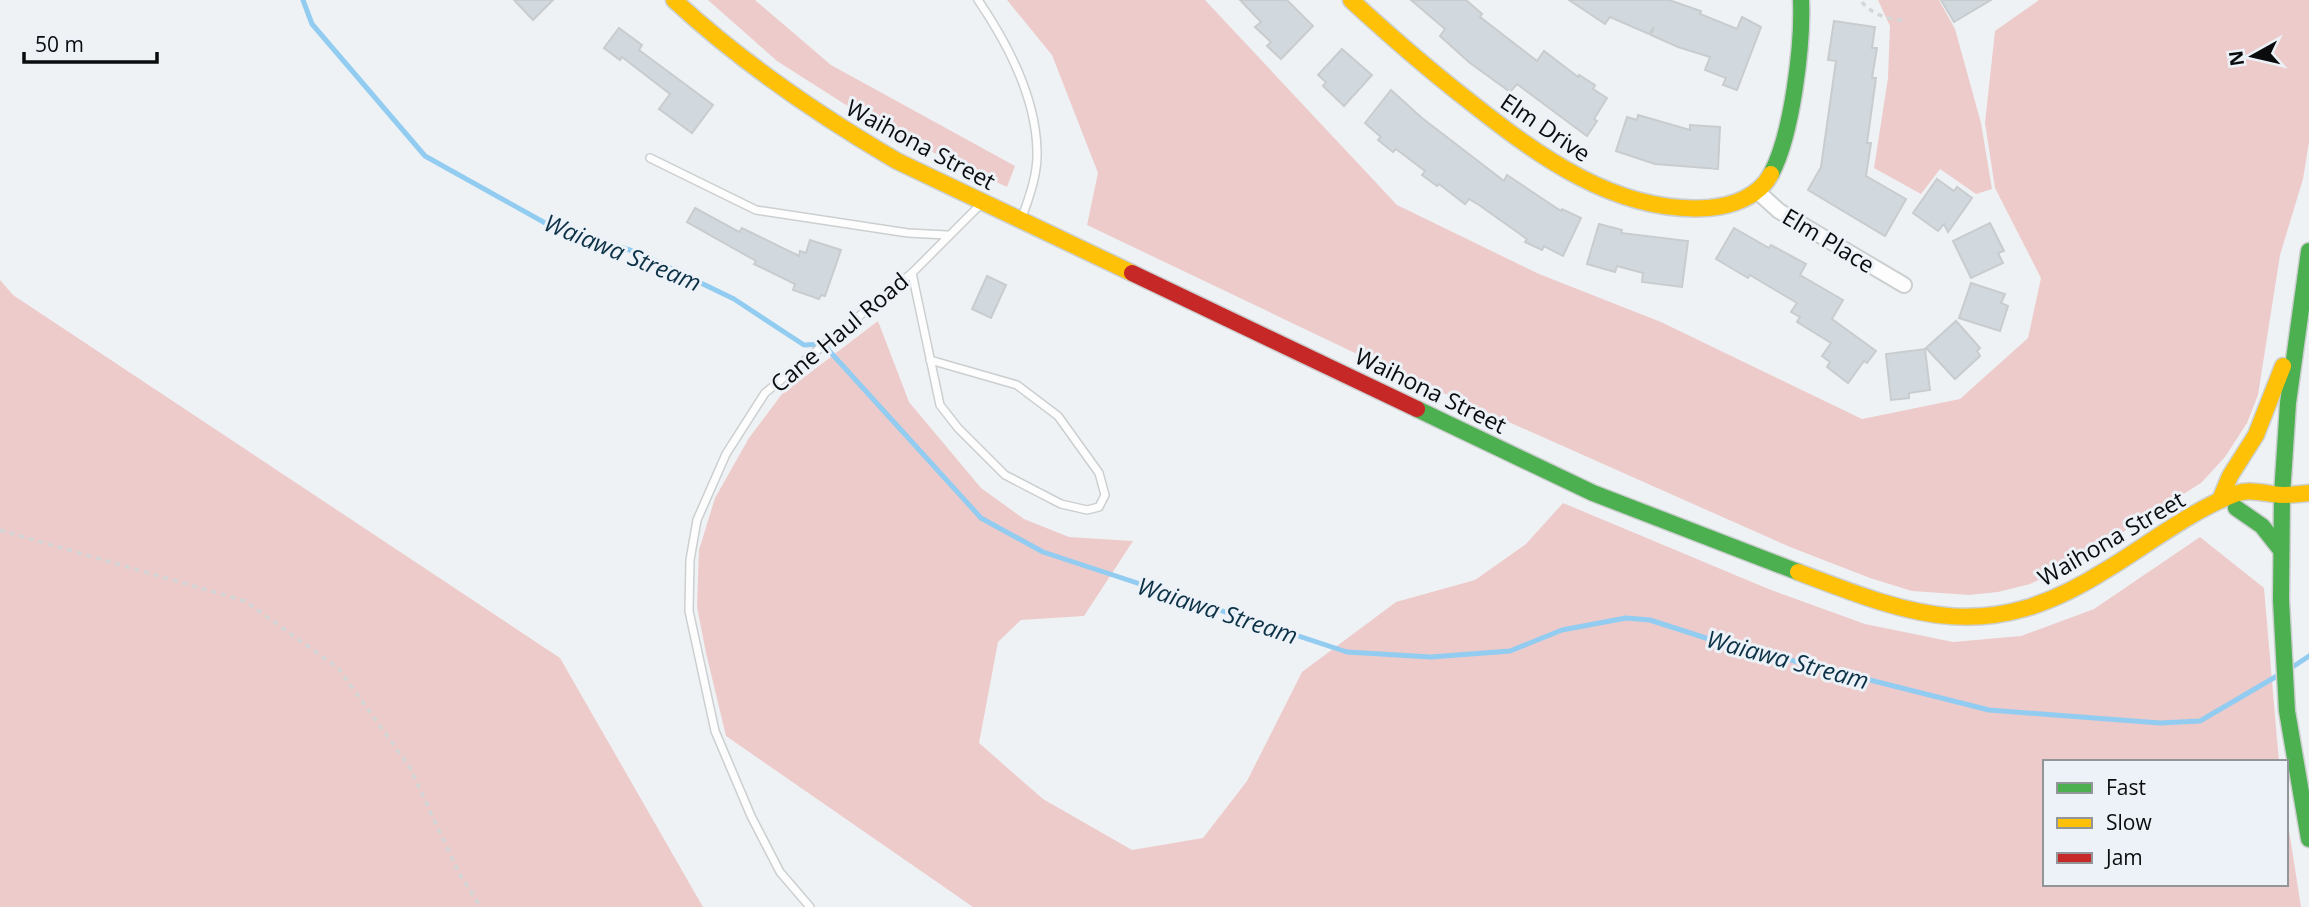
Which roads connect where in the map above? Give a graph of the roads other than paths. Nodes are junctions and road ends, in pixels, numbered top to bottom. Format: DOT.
graph roads {
  1 [pos="674,0"];
  2 [pos="978,0"];
  3 [pos="1351,0"];
  4 [pos="1801,0"];
  5 [pos="650,158"];
  6 [pos="1758,192"];
  7 [pos="983,202"];
  8 [pos="1020,220"];
  9 [pos="947,235"];
  10 [pos="2309,251"];
  11 [pos="912,273"];
  12 [pos="1904,285"];
  13 [pos="2296,333"];
  14 [pos="930,360"];
  15 [pos="2309,493"];
  16 [pos="2282,495"];
  17 [pos="2215,505"];
  18 [pos="2236,508"];
  19 [pos="2280,550"];
  20 [pos="2292,711"];
  21 [pos="2309,766"];
  22 [pos="2309,839"];
  23 [pos="810,907"];
  1 -- 7 [label="main road, Waihona Street"];
  2 -- 8 [label="lane"];
  3 -- 6 [label="main road, Elm Drive"];
  4 -- 6 [label="main road"];
  5 -- 9 [label="lane"];
  6 -- 12 [label="street, Elm Place"];
  7 -- 8 [label="main road, Waihona Street"];
  7 -- 9 [label="lane, Cane Haul Road"];
  8 -- 17 [label="main road, Waihona Street"];
  9 -- 11 [label="lane, Cane Haul Road"];
  10 -- 13 [label="main road"];
  11 -- 14 [label="lane"];
  11 -- 23 [label="lane, Cane Haul Road"];
  13 -- 16 [label="main road"];
  13 -- 17 [label="main road"];
  14 -- 14 [label="lane"];
  15 -- 16 [label="main road, Waihona Street"];
  16 -- 17 [label="main road, Waihona Street"];
  16 -- 18 [label="main road, Waihona Street"];
  16 -- 19 [label="main road"];
  17 -- 18 [label="main road, Waihona Street"];
  18 -- 19 [label="main road"];
  19 -- 20 [label="main road"];
  20 -- 21 [label="main road"];
  20 -- 22 [label="main road"];
}
